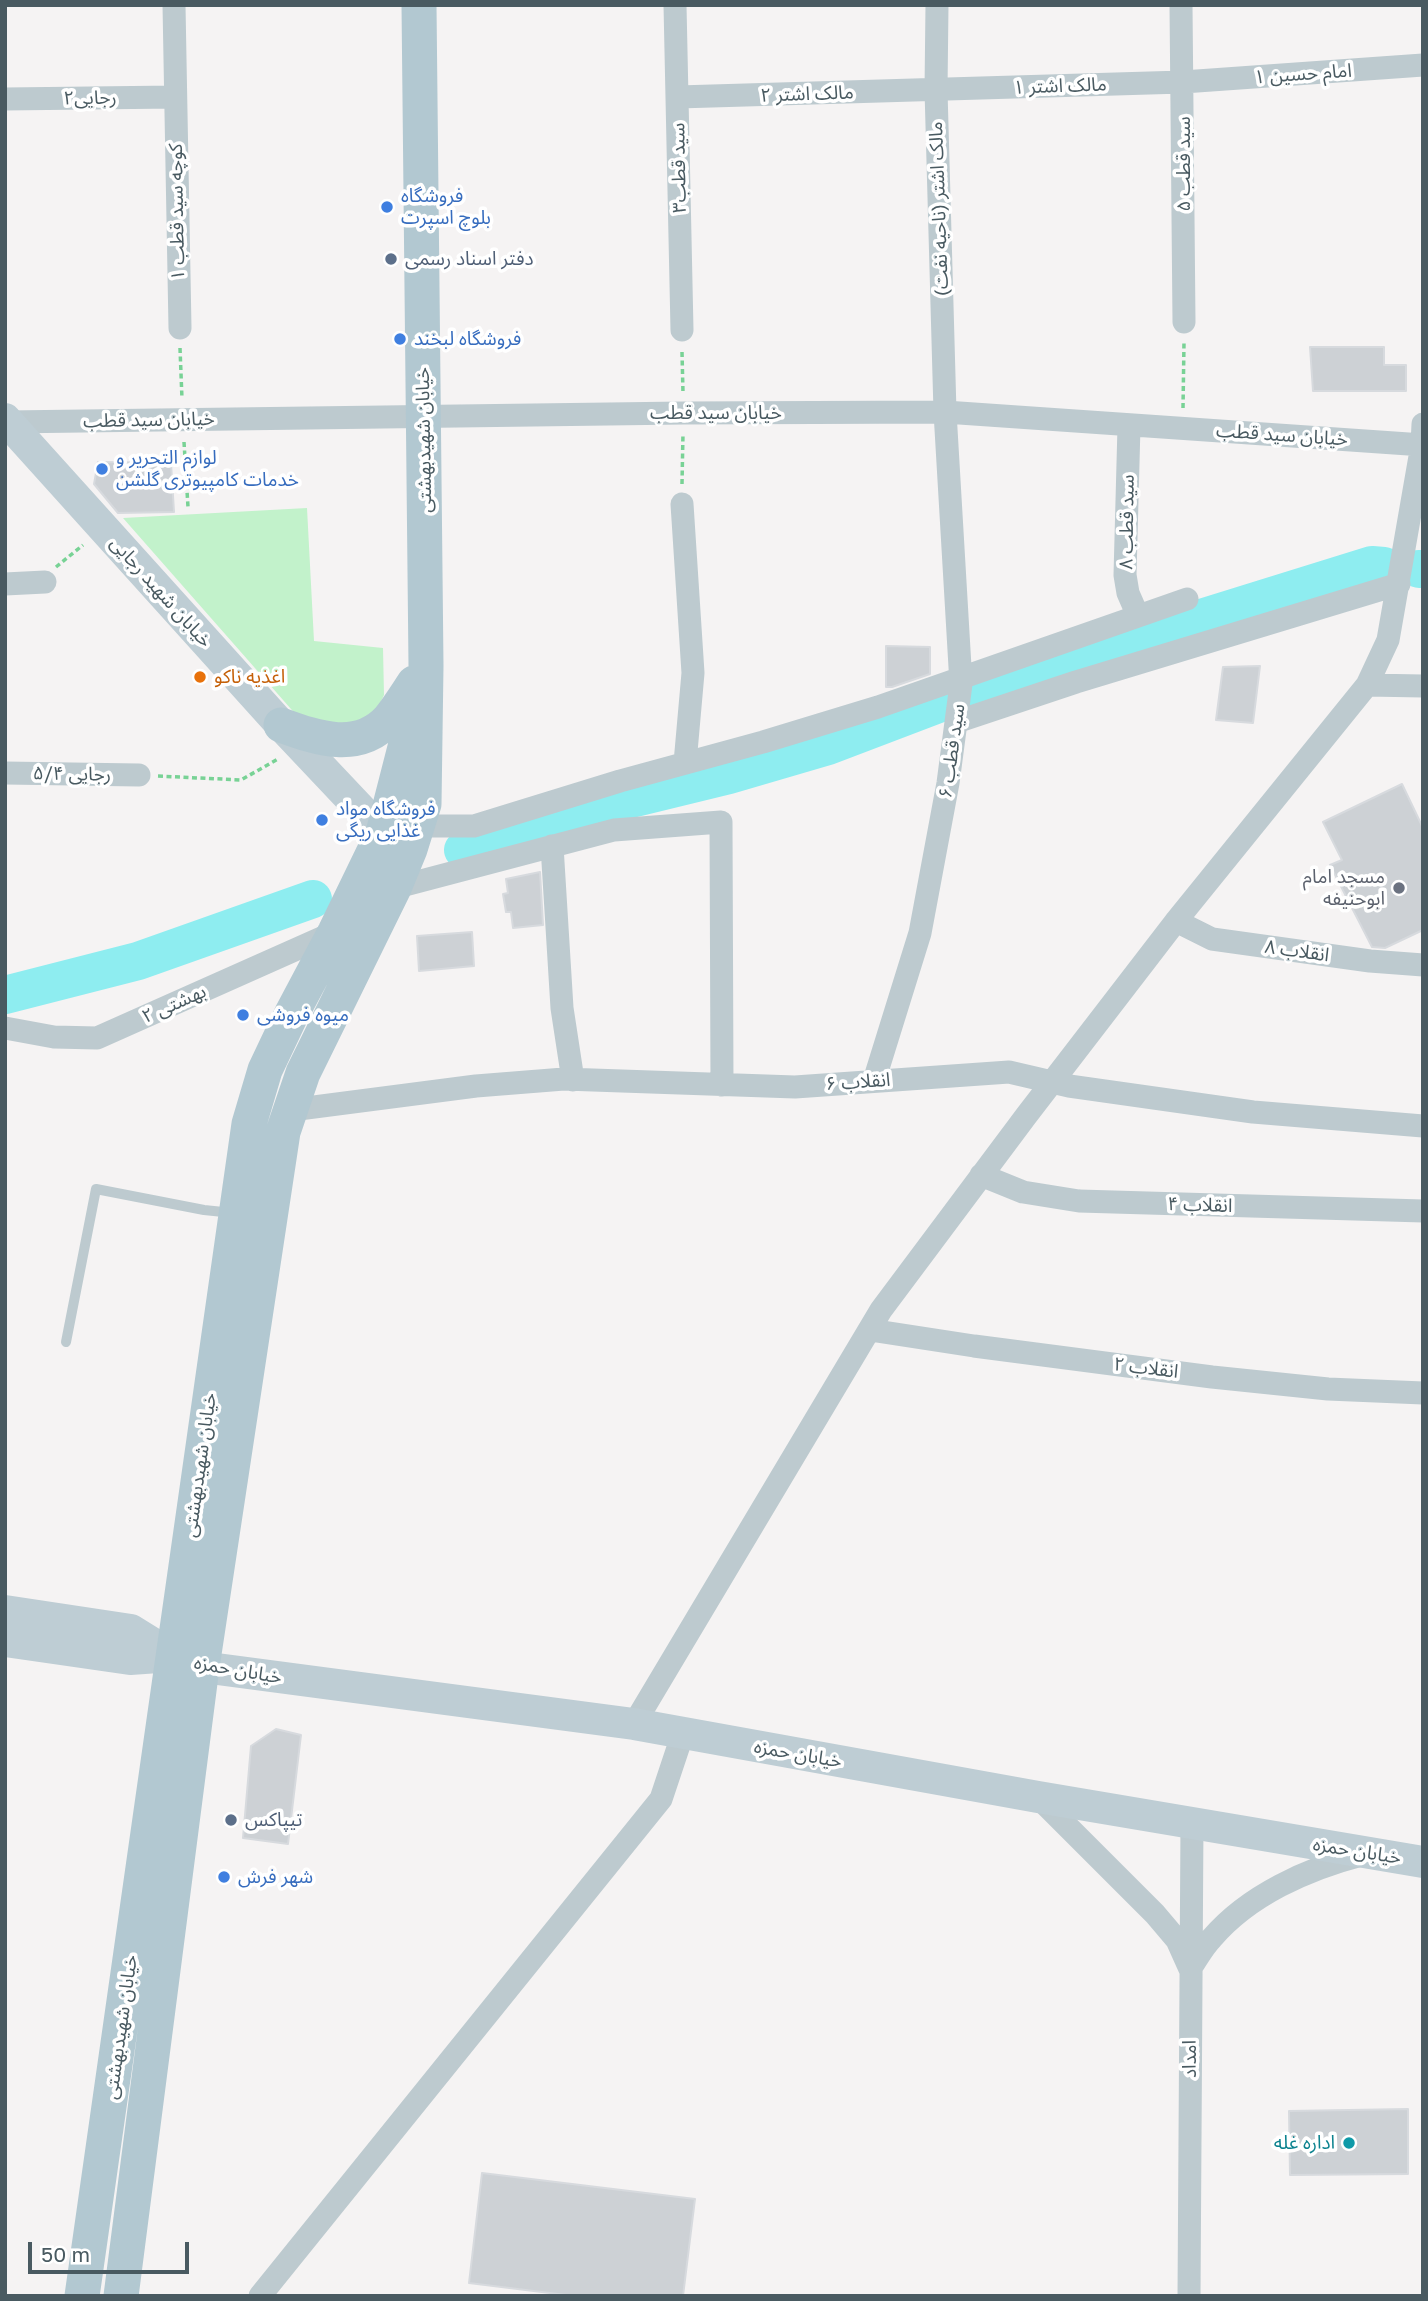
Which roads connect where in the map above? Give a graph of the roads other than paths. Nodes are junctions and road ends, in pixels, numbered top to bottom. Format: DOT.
graph roads {
  1 [pos="174,5"];
  2 [pos="419,5"];
  3 [pos="675,5"];
  4 [pos="937,5"];
  5 [pos="1181,5"];
  6 [pos="1423,65"];
  7 [pos="1183,82"];
  8 [pos="936,90"];
  9 [pos="175,97"];
  10 [pos="678,97"];
  11 [pos="5,99"];
  12 [pos="1184,322"];
  13 [pos="180,328"];
  14 [pos="682,330"];
  15 [pos="945,412"];
  16 [pos="424,416"];
  17 [pos="7,421"];
  18 [pos="1423,424"];
  19 [pos="1129,426"];
  20 [pos="1422,444"];
  21 [pos="682,504"];
  22 [pos="45,582"];
  23 [pos="5,584"];
  24 [pos="1399,584"];
  25 [pos="1187,599"];
  26 [pos="1138,616"];
  27 [pos="426,666"];
  28 [pos="960,677"];
  29 [pos="1367,685"];
  30 [pos="1423,686"];
  31 [pos="956,722"];
  32 [pos="291,736"];
  33 [pos="685,764"];
  34 [pos="5,773"];
  35 [pos="139,775"];
  36 [pos="403,836"];
  37 [pos="552,846"];
  38 [pos="394,888"];
  39 [pos="1176,921"];
  40 [pos="335,932"];
  41 [pos="1423,965"];
  42 [pos="5,1028"];
  43 [pos="573,1080"];
  44 [pos="874,1081"];
  45 [pos="1051,1083"];
  46 [pos="722,1085"];
  47 [pos="291,1110"];
  48 [pos="1423,1126"];
  49 [pos="981,1175"];
  50 [pos="1423,1211"];
  51 [pos="236,1213"];
  52 [pos="870,1330"];
  53 [pos="66,1342"];
  54 [pos="1423,1392"];
  55 [pos="5,1611"];
  56 [pos="5,1641"];
  57 [pos="188,1662"];
  58 [pos="634,1724"];
  59 [pos="683,1733"];
  60 [pos="1038,1797"];
  61 [pos="1192,1823"];
  62 [pos="1371,1853"];
  63 [pos="1423,1862"];
  64 [pos="1190,1969"];
  65 [pos="82,2296"];
  66 [pos="121,2296"];
  67 [pos="260,2296"];
  68 [pos="1189,2296"];
  1 -- 9 [label="street, کوچه سید قطب ۱"];
  2 -- 16 [label="main road, خیابان شهیدبهشتی"];
  3 -- 10 [label="street, سید قطب۳"];
  4 -- 8 [label="street, مالک اشتر (ناحیه نفت)"];
  5 -- 7 [label="street, سید قطب ۵"];
  6 -- 7 [label="street, امام حسین ۱"];
  7 -- 8 [label="street, مالک اشتر ۱"];
  7 -- 12 [label="street, سید قطب ۵"];
  8 -- 10 [label="street, مالک اشتر ۲"];
  8 -- 15 [label="street, مالک اشتر (ناحیه نفت)"];
  9 -- 11 [label="street, رجایی۲"];
  9 -- 13 [label="street, کوچه سید قطب ۱"];
  10 -- 14 [label="street, سید قطب۳"];
  15 -- 16 [label="street, خیابان سید قطب"];
  15 -- 19 [label="street, خیابان سید قطب"];
  15 -- 28 [label="street, سید قطب ۶"];
  16 -- 17 [label="street, خیابان سید قطب"];
  16 -- 27 [label="main road, خیابان شهیدبهشتی"];
  17 -- 32 [label="main road, خیابان شهید رجایی"];
  18 -- 20 [label="street"];
  19 -- 20 [label="street, خیابان سید قطب"];
  19 -- 26 [label="street, سید قطب ۸"];
  20 -- 24 [label="street"];
  21 -- 33 [label="street"];
  22 -- 23 [label="street"];
  24 -- 29 [label="street"];
  24 -- 31 [label="street"];
  25 -- 26 [label="street"];
  26 -- 28 [label="street"];
  27 -- 32 [label="main road"];
  27 -- 36 [label="main road, خیابان شهیدبهشتی"];
  28 -- 31 [label="street, سید قطب ۶"];
  28 -- 33 [label="street"];
  29 -- 30 [label="street"];
  29 -- 39 [label="street"];
  31 -- 44 [label="street, سید قطب ۶"];
  32 -- 36 [label="main road, خیابان شهید رجایی"];
  33 -- 36 [label="street"];
  34 -- 35 [label="street, رجایی ۵/۴"];
  36 -- 38 [label="main road, خیابان شهیدبهشتی"];
  36 -- 40 [label="main road, خیابان شهیدبهشتی"];
  37 -- 38 [label="street"];
  37 -- 43 [label="street"];
  37 -- 46 [label="street"];
  38 -- 47 [label="main road, خیابان شهیدبهشتی"];
  39 -- 41 [label="street, انقلاب ۸"];
  39 -- 45 [label="street"];
  40 -- 42 [label="street, بهشتی ۲"];
  40 -- 51 [label="main road, خیابان شهیدبهشتی"];
  43 -- 46 [label="street, انقلاب ۶"];
  43 -- 47 [label="street, انقلاب ۶"];
  44 -- 45 [label="street, انقلاب ۶"];
  44 -- 46 [label="street, انقلاب ۶"];
  45 -- 48 [label="street, انقلاب ۶"];
  45 -- 49 [label="street"];
  47 -- 57 [label="main road, خیابان شهیدبهشتی"];
  49 -- 50 [label="street, انقلاب ۴"];
  49 -- 52 [label="street"];
  51 -- 53 [label="lane"];
  51 -- 57 [label="main road, خیابان شهیدبهشتی"];
  52 -- 54 [label="street, انقلاب ۲"];
  52 -- 58 [label="street"];
  55 -- 57 [label="main road, خیابان حمزه"];
  56 -- 57 [label="main road, خیابان حمزه"];
  57 -- 58 [label="main road, خیابان حمزه"];
  57 -- 65 [label="main road, خیابان شهیدبهشتی"];
  57 -- 66 [label="main road, خیابان شهیدبهشتی"];
  58 -- 59 [label="main road, خیابان حمزه"];
  59 -- 60 [label="main road, خیابان حمزه"];
  59 -- 67 [label="street"];
  60 -- 61 [label="main road, خیابان حمزه"];
  60 -- 64 [label="street"];
  61 -- 62 [label="main road, خیابان حمزه"];
  61 -- 64 [label="street, امداد"];
  62 -- 63 [label="main road, خیابان حمزه"];
  62 -- 64 [label="street"];
  64 -- 68 [label="street, امداد"];
}
